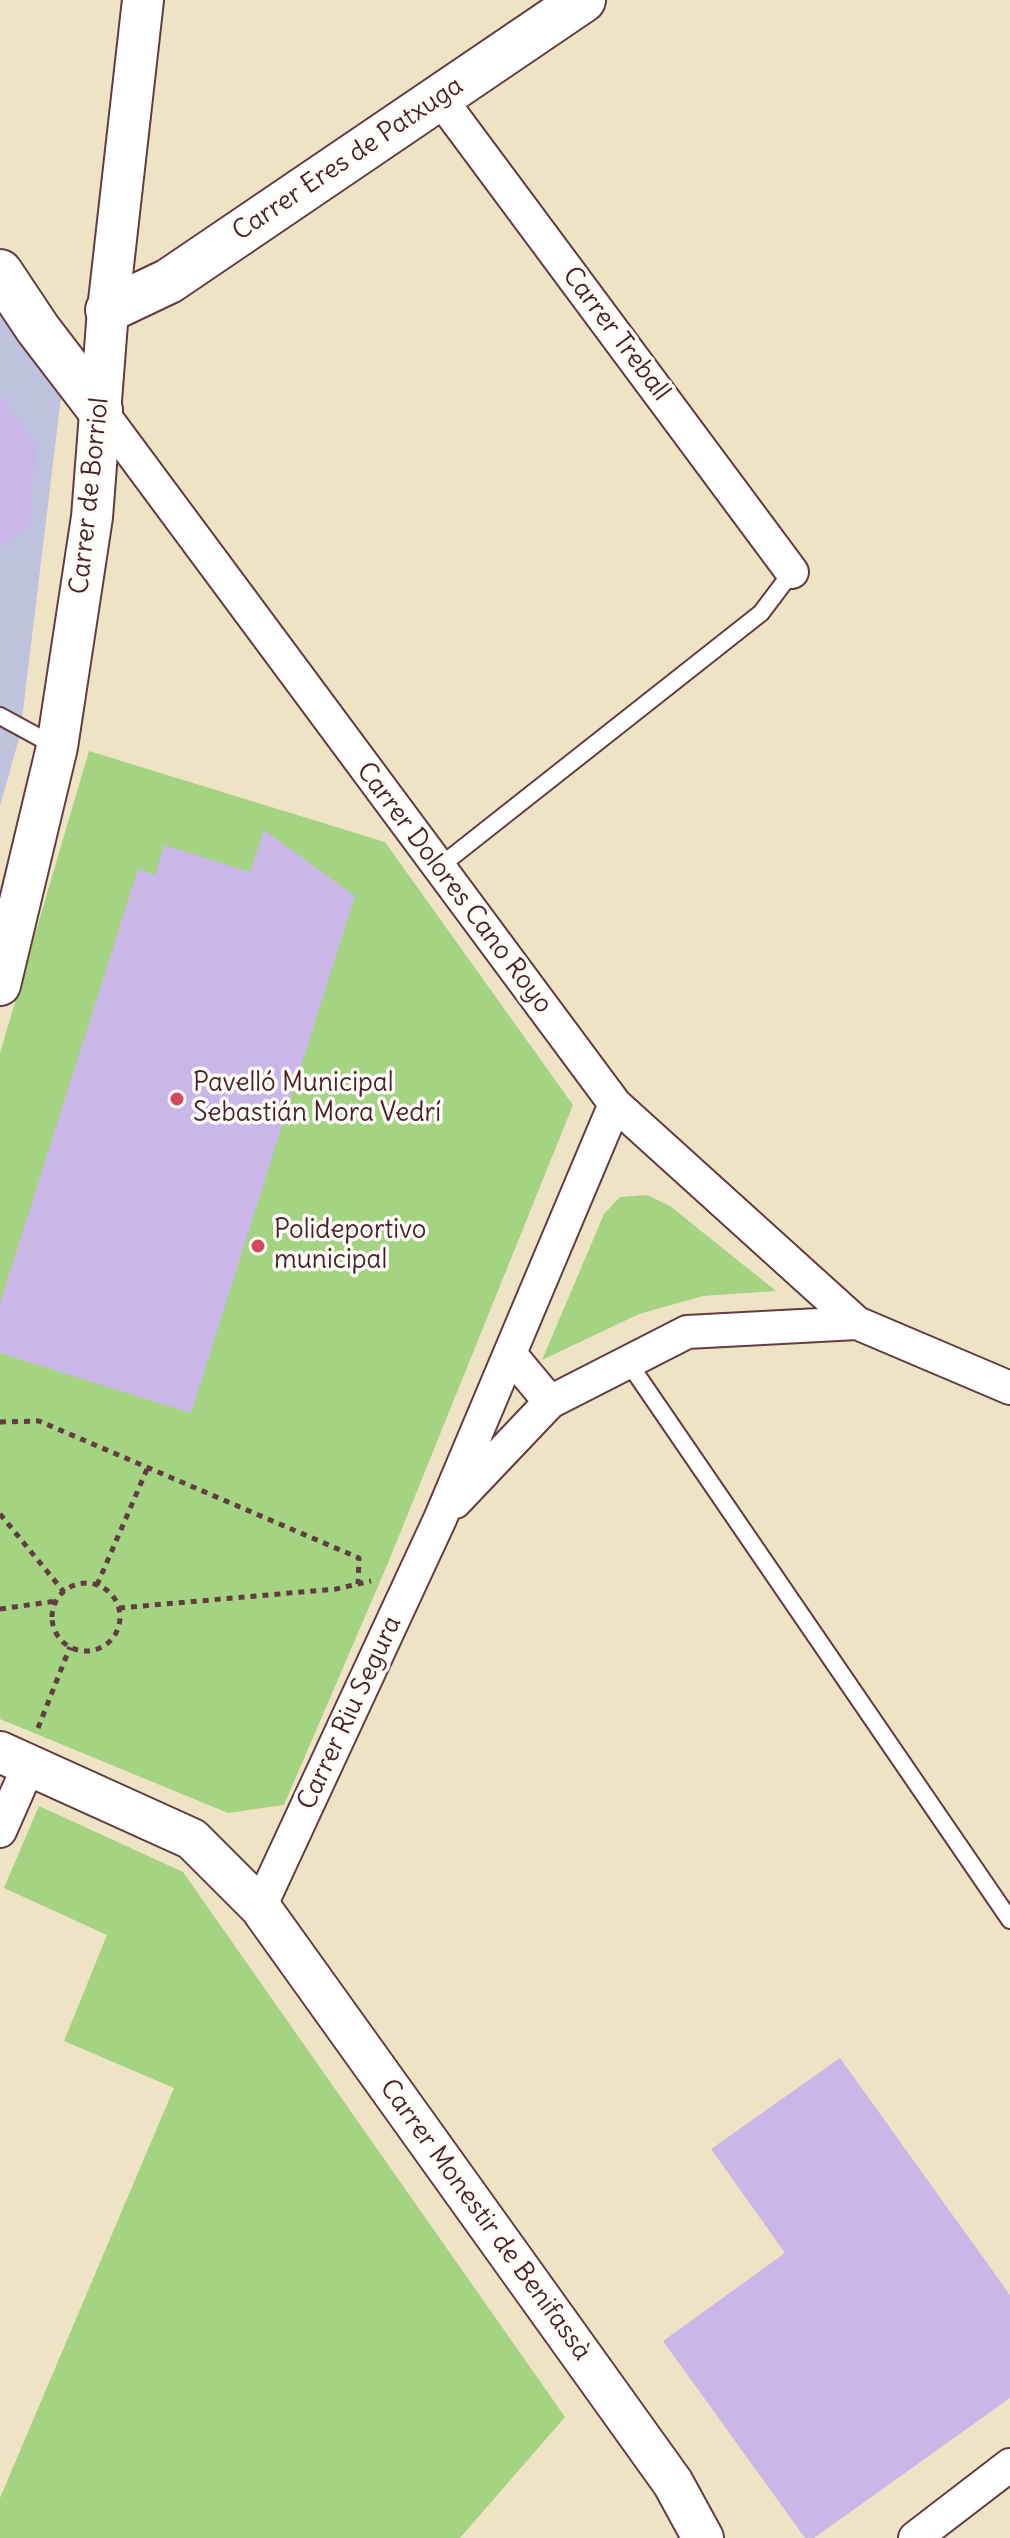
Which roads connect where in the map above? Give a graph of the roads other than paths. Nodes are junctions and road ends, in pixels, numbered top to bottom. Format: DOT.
graph roads {
  1 [pos="143,0"];
  2 [pos="583,0"];
  3 [pos="439,97"];
  4 [pos="0,272"];
  5 [pos="108,310"];
  6 [pos="100,410"];
  7 [pos="792,572"];
  8 [pos="0,716"];
  9 [pos="57,747"];
  10 [pos="439,867"];
  11 [pos="0,985"];
  12 [pos="615,1104"];
  13 [pos="857,1323"];
  14 [pos="510,1354"];
  15 [pos="628,1362"];
  16 [pos="1010,1388"];
  17 [pos="550,1402"];
  18 [pos="440,1519"];
  19 [pos="18,1759"];
  20 [pos="0,1831"];
  21 [pos="260,1907"];
  22 [pos="1010,1920"];
  23 [pos="1010,2465"];
  24 [pos="703,2538"];
  25 [pos="915,2538"];
  1 -- 5 [label="street, Carrer de Borriol"];
  2 -- 3 [label="main road, Carrer Eres de Patxuga"];
  3 -- 5 [label="main road, Carrer Eres de Patxuga"];
  3 -- 7 [label="street, Carrer Treball"];
  4 -- 6 [label="main road"];
  5 -- 6 [label="street, Carrer de Borriol"];
  6 -- 9 [label="street, Carrer de Borriol"];
  6 -- 10 [label="street, Carrer Dolores Cano Royo"];
  7 -- 10 [label="lane"];
  8 -- 9 [label="lane"];
  9 -- 11 [label="street, Carrer de Borriol"];
  10 -- 12 [label="street, Carrer Dolores Cano Royo"];
  12 -- 13 [label="street, Carrer Dolores Cano Royo"];
  12 -- 14 [label="street, Carrer Riu Segura"];
  13 -- 15 [label="street"];
  13 -- 16 [label="street"];
  14 -- 17 [label="street"];
  14 -- 18 [label="street, Carrer Riu Segura"];
  15 -- 17 [label="street"];
  15 -- 22 [label="lane"];
  17 -- 18 [label="street"];
  18 -- 21 [label="street, Carrer Riu Segura"];
  19 -- 20 [label="street"];
  19 -- 21 [label="street, Carrer Monestir de Benifassà"];
  21 -- 24 [label="street, Carrer Monestir de Benifassà"];
  23 -- 25 [label="street"];
}
